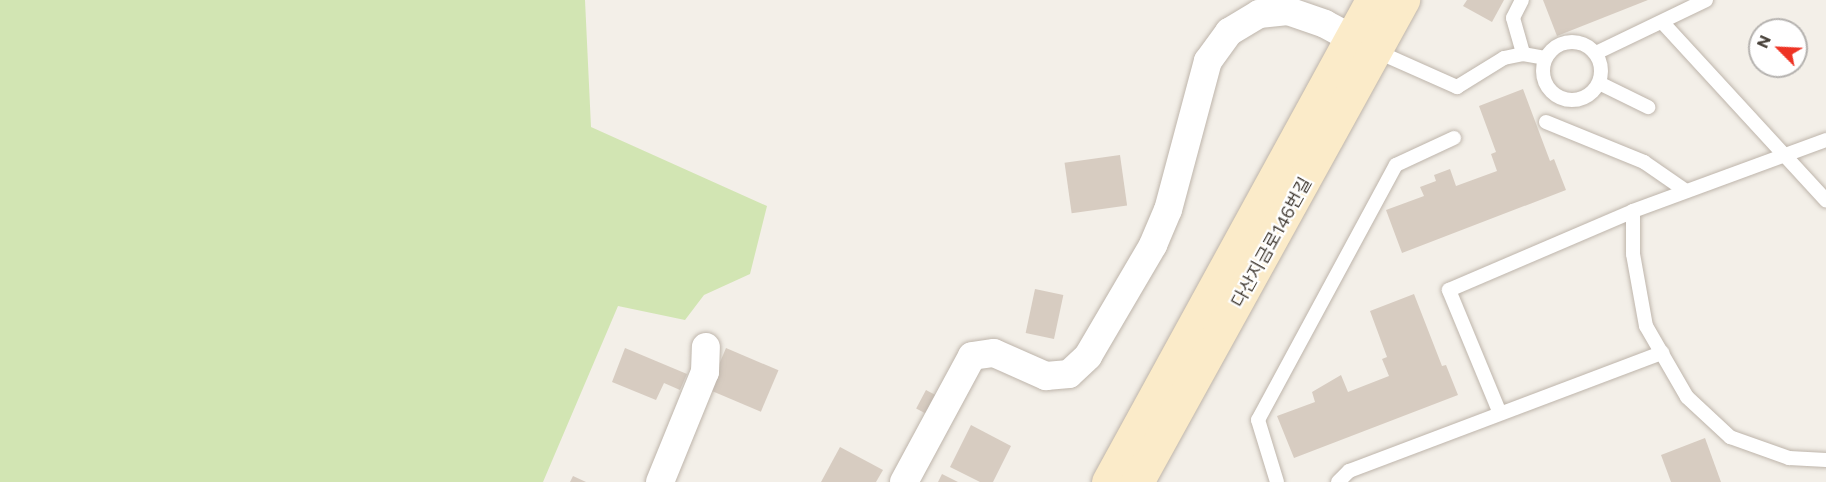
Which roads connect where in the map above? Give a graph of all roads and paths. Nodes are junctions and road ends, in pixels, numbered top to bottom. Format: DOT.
graph roads {
  1 [pos="1372,0"];
  2 [pos="1403,0"];
  3 [pos="1522,0"];
  4 [pos="1706,0"];
  5 [pos="1664,22"];
  6 [pos="1363,44"];
  7 [pos="1596,53"];
  8 [pos="1523,54"];
  9 [pos="1545,58"];
  10 [pos="1599,83"];
  11 [pos="1648,107"];
  12 [pos="1546,122"];
  13 [pos="1454,138"];
  14 [pos="1826,140"];
  15 [pos="1785,155"];
  16 [pos="1686,191"];
  17 [pos="1826,200"];
  18 [pos="1633,211"];
  19 [pos="706,346"];
  20 [pos="1662,353"];
  21 [pos="1499,411"];
  22 [pos="1159,447"];
  23 [pos="1826,460"];
  24 [pos="660,482"];
  25 [pos="904,482"];
  26 [pos="1108,482"];
  27 [pos="1137,482"];
  28 [pos="1161,482"];
  29 [pos="1276,482"];
  30 [pos="1338,482"];
  1 -- 6 [label="street, 다산지금로146번길"];
  2 -- 6 [label="street, 다산지금로146번길"];
  3 -- 8 [label="lane"];
  4 -- 5 [label="lane"];
  5 -- 7 [label="lane"];
  5 -- 15 [label="lane"];
  6 -- 8 [label="lane"];
  6 -- 22 [label="street, 다산지금로146번길"];
  6 -- 25 [label="street"];
  6 -- 26 [label="street, 다산지금로146번길"];
  7 -- 9 [label="lane"];
  7 -- 10 [label="lane"];
  8 -- 9 [label="lane"];
  9 -- 10 [label="lane"];
  10 -- 11 [label="lane"];
  12 -- 16 [label="lane"];
  13 -- 29 [label="lane"];
  14 -- 15 [label="lane"];
  15 -- 16 [label="lane"];
  15 -- 17 [label="lane"];
  16 -- 18 [label="lane"];
  18 -- 20 [label="lane"];
  18 -- 21 [label="lane"];
  19 -- 24 [label="street"];
  20 -- 21 [label="lane"];
  20 -- 23 [label="lane"];
  21 -- 30 [label="lane"];
  22 -- 27 [label="street, 다산지금로146번길"];
  22 -- 28 [label="street"];
}
